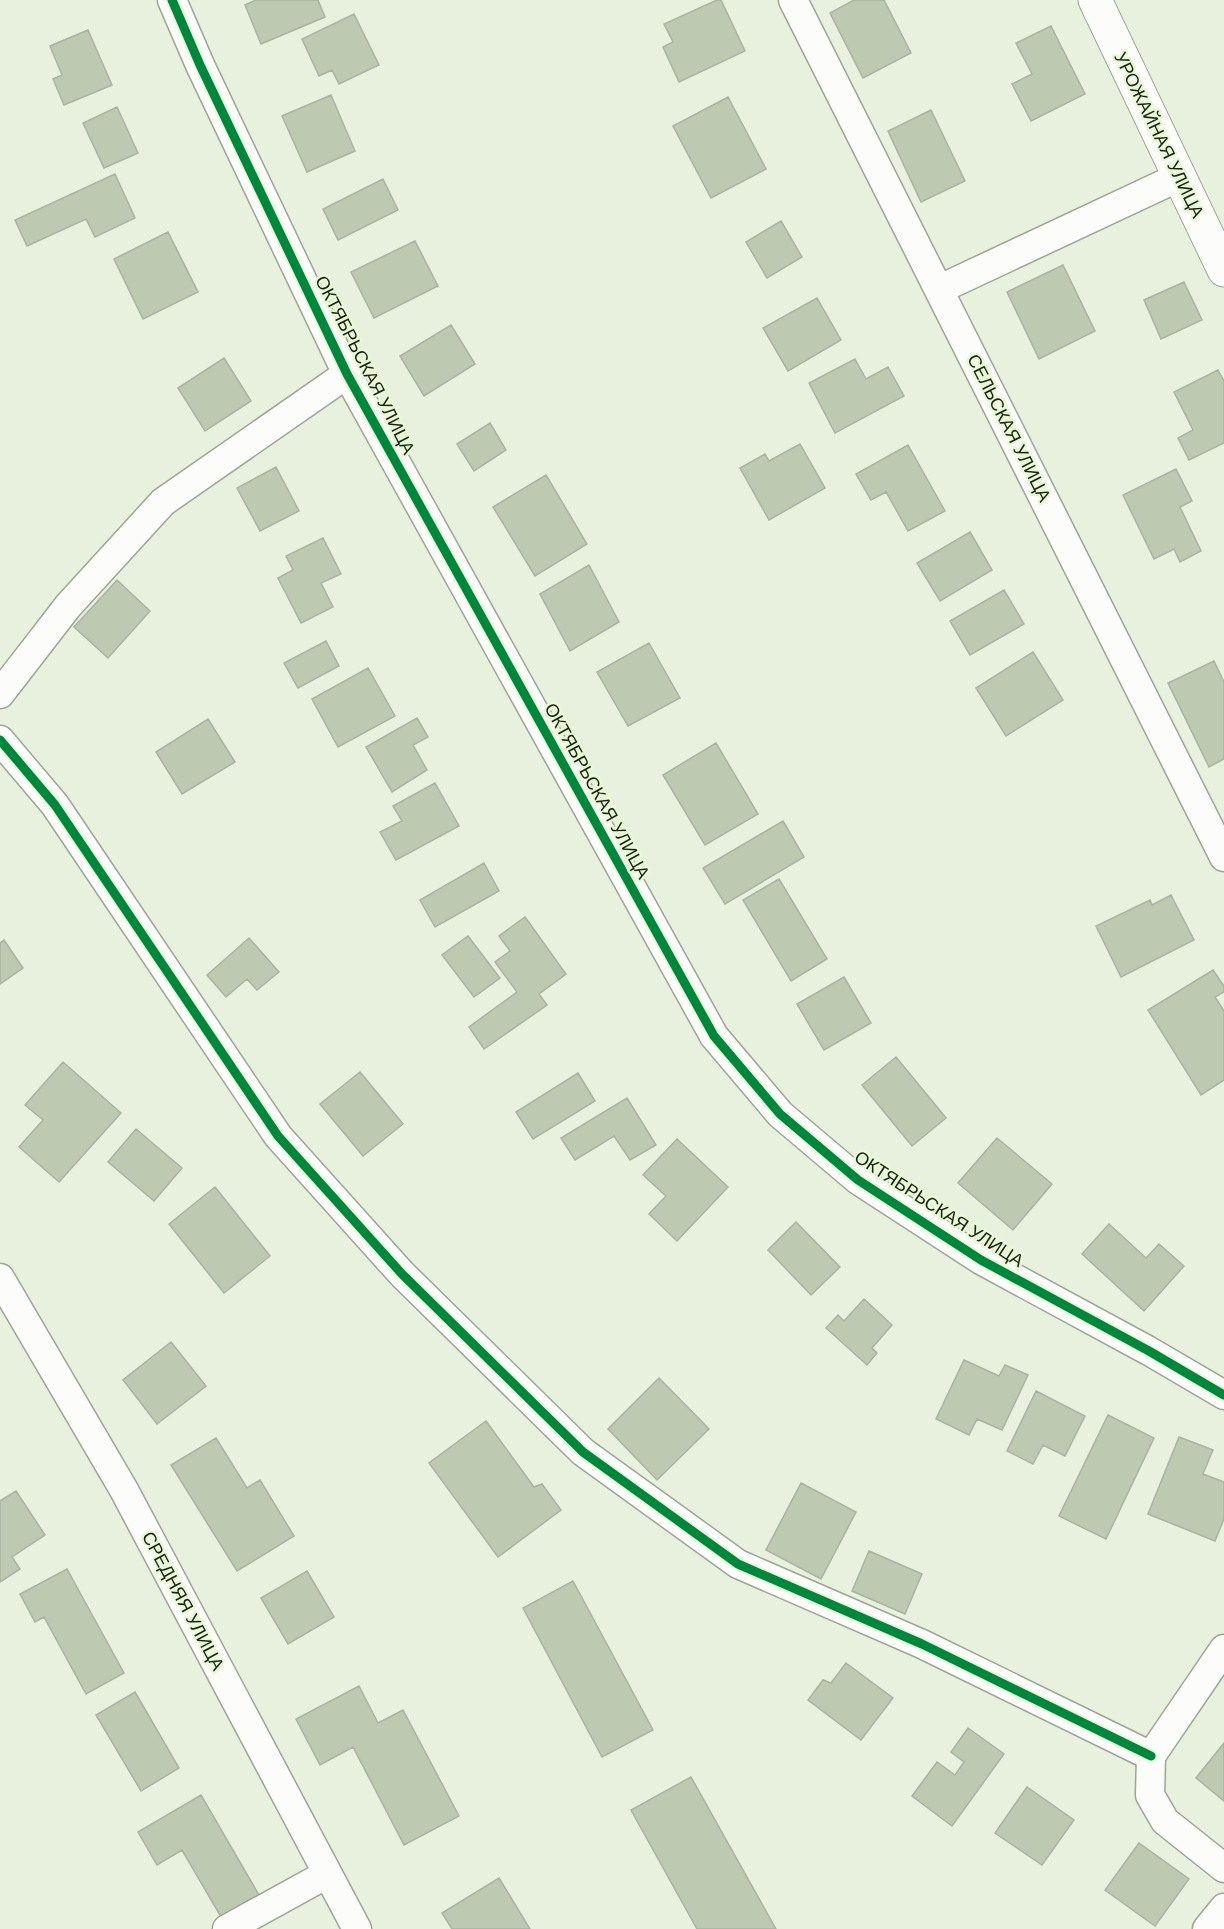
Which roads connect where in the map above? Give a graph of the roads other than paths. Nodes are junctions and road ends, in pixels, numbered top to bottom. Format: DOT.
graph roads {
  1 [pos="172,0"];
  2 [pos="793,0"];
  3 [pos="1095,0"];
  4 [pos="1179,177"];
  5 [pos="1224,270"];
  6 [pos="940,290"];
  7 [pos="347,374"];
  8 [pos="0,694"];
  9 [pos="0,740"];
  10 [pos="1224,857"];
  11 [pos="0,1278"];
  12 [pos="1224,1395"];
  13 [pos="1224,1649"];
  14 [pos="1151,1756"];
  15 [pos="1224,1868"];
  16 [pos="327,1874"];
  17 [pos="1224,1908"];
  18 [pos="227,1929"];
  19 [pos="357,1929"];
  20 [pos="1207,1929"];
  1 -- 7 [label="street, ОКТЯБРЬСКАЯ УЛИЦА"];
  2 -- 6 [label="street, СЕЛЬСКАЯ УЛИЦА"];
  3 -- 4 [label="street, УРОЖАЙНАЯ УЛИЦА"];
  4 -- 5 [label="street, УРОЖАЙНАЯ УЛИЦА"];
  4 -- 6 [label="street"];
  6 -- 10 [label="street, СЕЛЬСКАЯ УЛИЦА"];
  7 -- 8 [label="street"];
  7 -- 12 [label="street, ОКТЯБРЬСКАЯ УЛИЦА"];
  9 -- 14 [label="street"];
  11 -- 16 [label="street, СРЕДНЯЯ УЛИЦА"];
  13 -- 14 [label="street"];
  14 -- 15 [label="street"];
  16 -- 18 [label="street"];
  16 -- 19 [label="street, СРЕДНЯЯ УЛИЦА"];
  17 -- 20 [label="street"];
}
